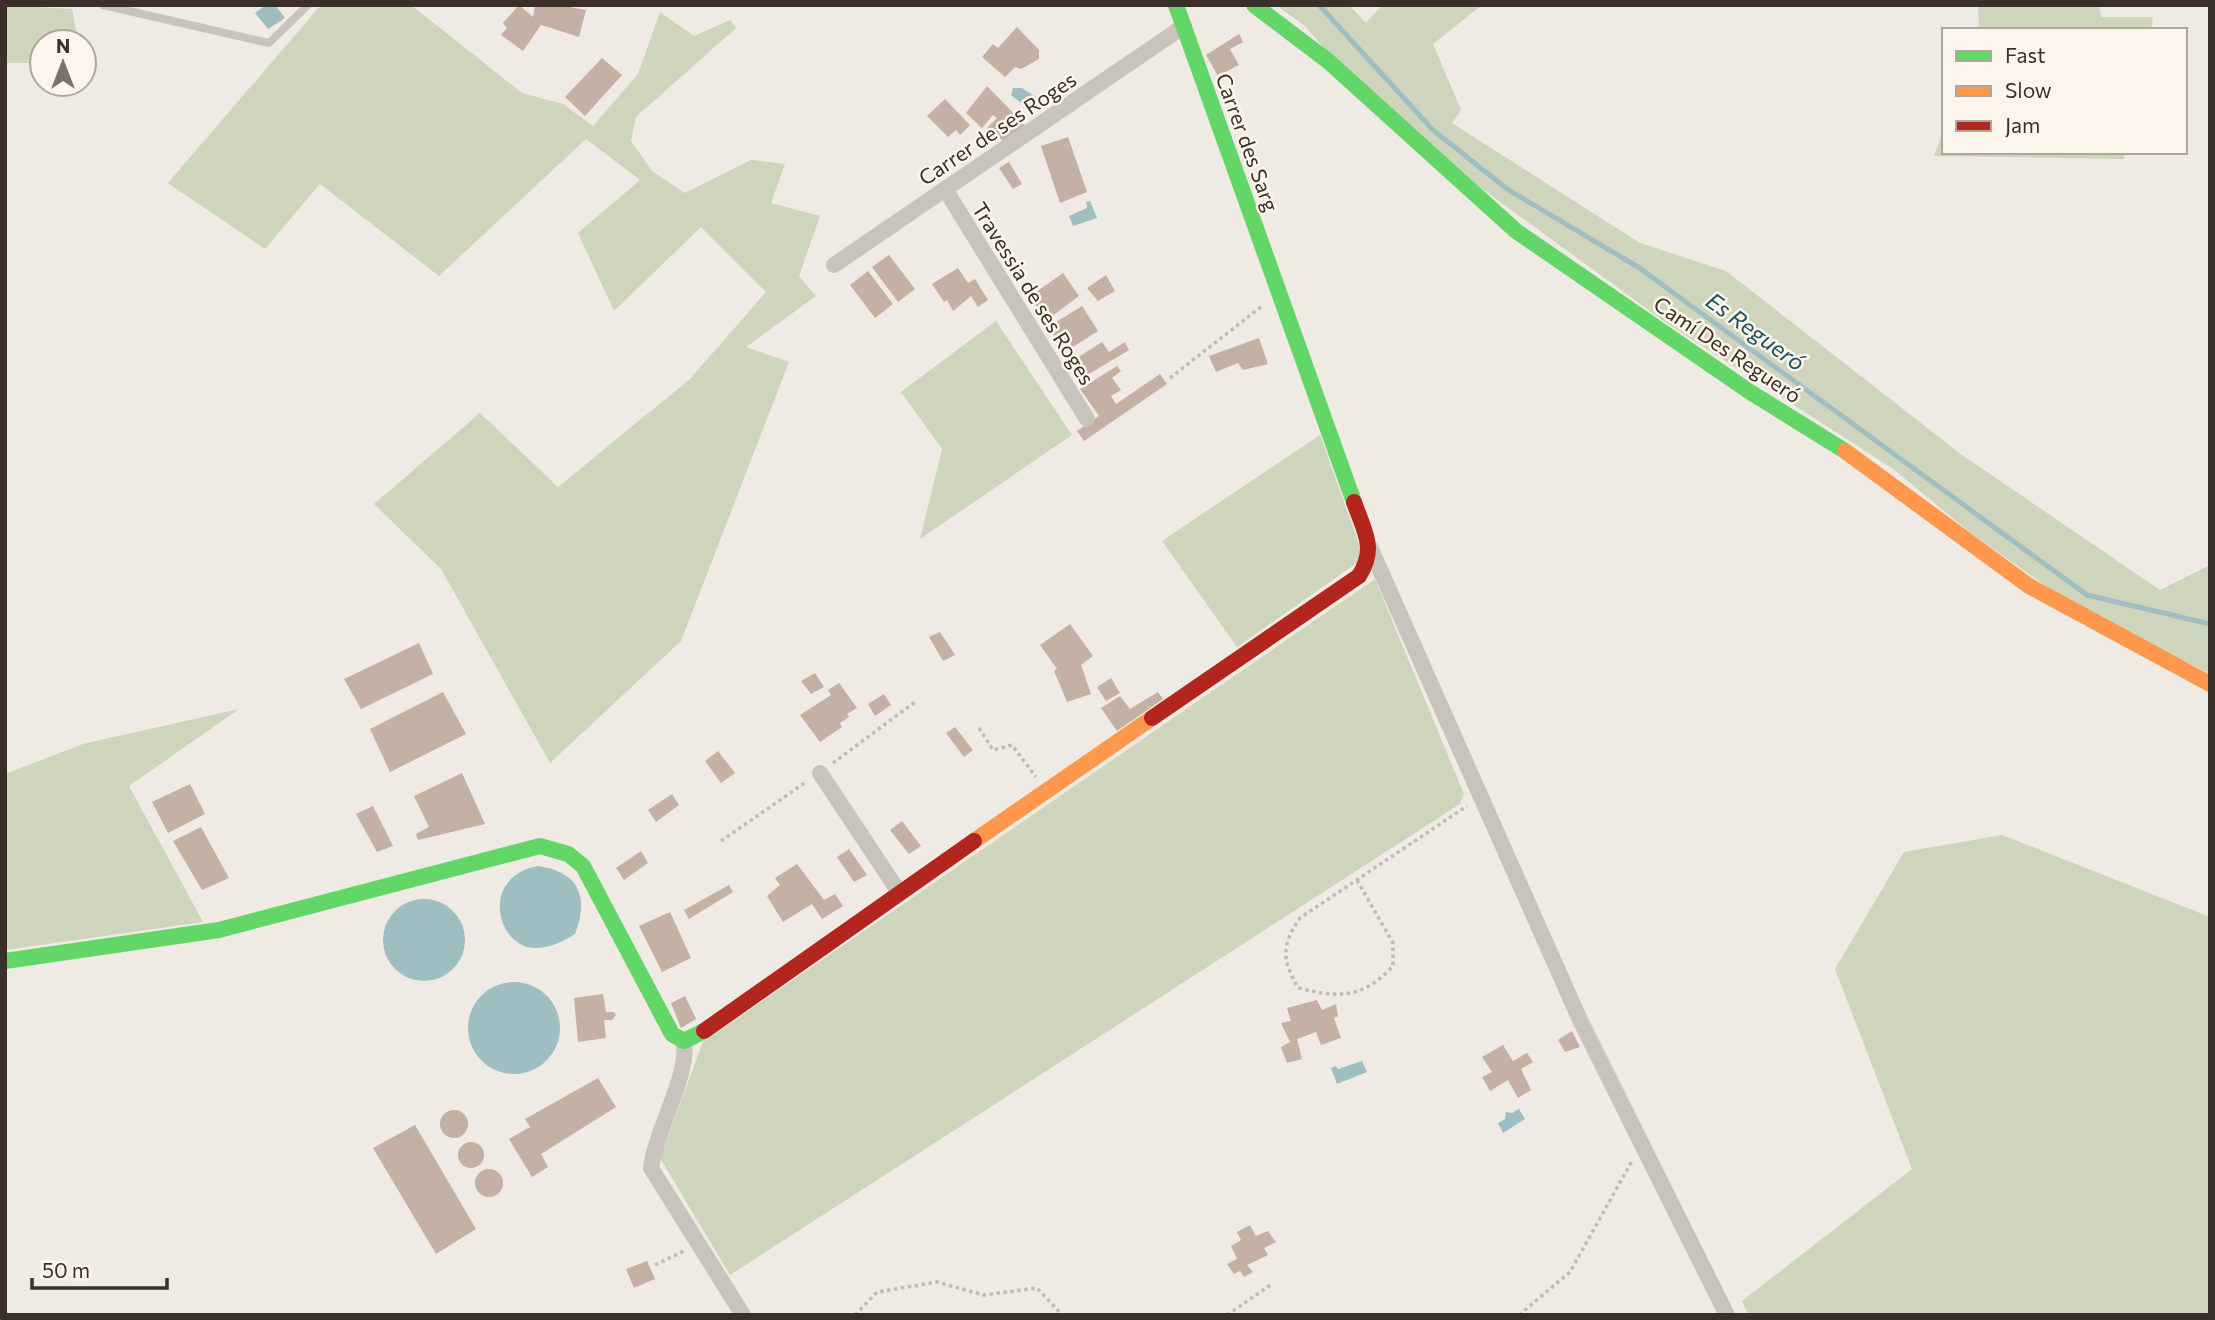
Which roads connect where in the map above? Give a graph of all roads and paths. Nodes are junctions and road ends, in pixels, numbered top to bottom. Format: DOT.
graph roads {
  1 [pos="103,5"];
  2 [pos="308,5"];
  3 [pos="1176,5"];
  4 [pos="1254,5"];
  5 [pos="1184,26"];
  6 [pos="945,188"];
  7 [pos="834,265"];
  8 [pos="1280,292"];
  9 [pos="1170,378"];
  10 [pos="1087,419"];
  11 [pos="1369,544"];
  12 [pos="2210,684"];
  13 [pos="979,728"];
  14 [pos="820,773"];
  15 [pos="1046,791"];
  16 [pos="1480,795"];
  17 [pos="1357,880"];
  18 [pos="899,892"];
  19 [pos="5,961"];
  20 [pos="684,1042"];
  21 [pos="1642,1142"];
  22 [pos="699,1244"];
  23 [pos="655,1265"];
  24 [pos="1272,1284"];
  25 [pos="743,1315"];
  26 [pos="855,1315"];
  27 [pos="1062,1315"];
  28 [pos="1227,1315"];
  29 [pos="1519,1315"];
  30 [pos="1727,1315"];
  1 -- 2 [label="lane"];
  3 -- 5 [label="street, Carrer des Sarg"];
  4 -- 12 [label="street, Camí Des Regueró"];
  5 -- 6 [label="street, Carrer de ses Roges"];
  5 -- 8 [label="street, Carrer des Sarg"];
  6 -- 7 [label="street, Carrer de ses Roges"];
  6 -- 10 [label="street, Travessia de ses Roges"];
  8 -- 9 [label="path"];
  8 -- 11 [label="street, Carrer des Sarg"];
  11 -- 15 [label="street"];
  11 -- 16 [label="street"];
  13 -- 15 [label="path"];
  14 -- 18 [label="street"];
  15 -- 18 [label="street"];
  16 -- 17 [label="path"];
  16 -- 21 [label="street"];
  17 -- 17 [label="path"];
  18 -- 20 [label="street"];
  19 -- 20 [label="street"];
  20 -- 22 [label="street"];
  21 -- 29 [label="path"];
  21 -- 30 [label="street"];
  22 -- 23 [label="path"];
  22 -- 25 [label="street"];
  24 -- 28 [label="path"];
  26 -- 27 [label="path"];
}
